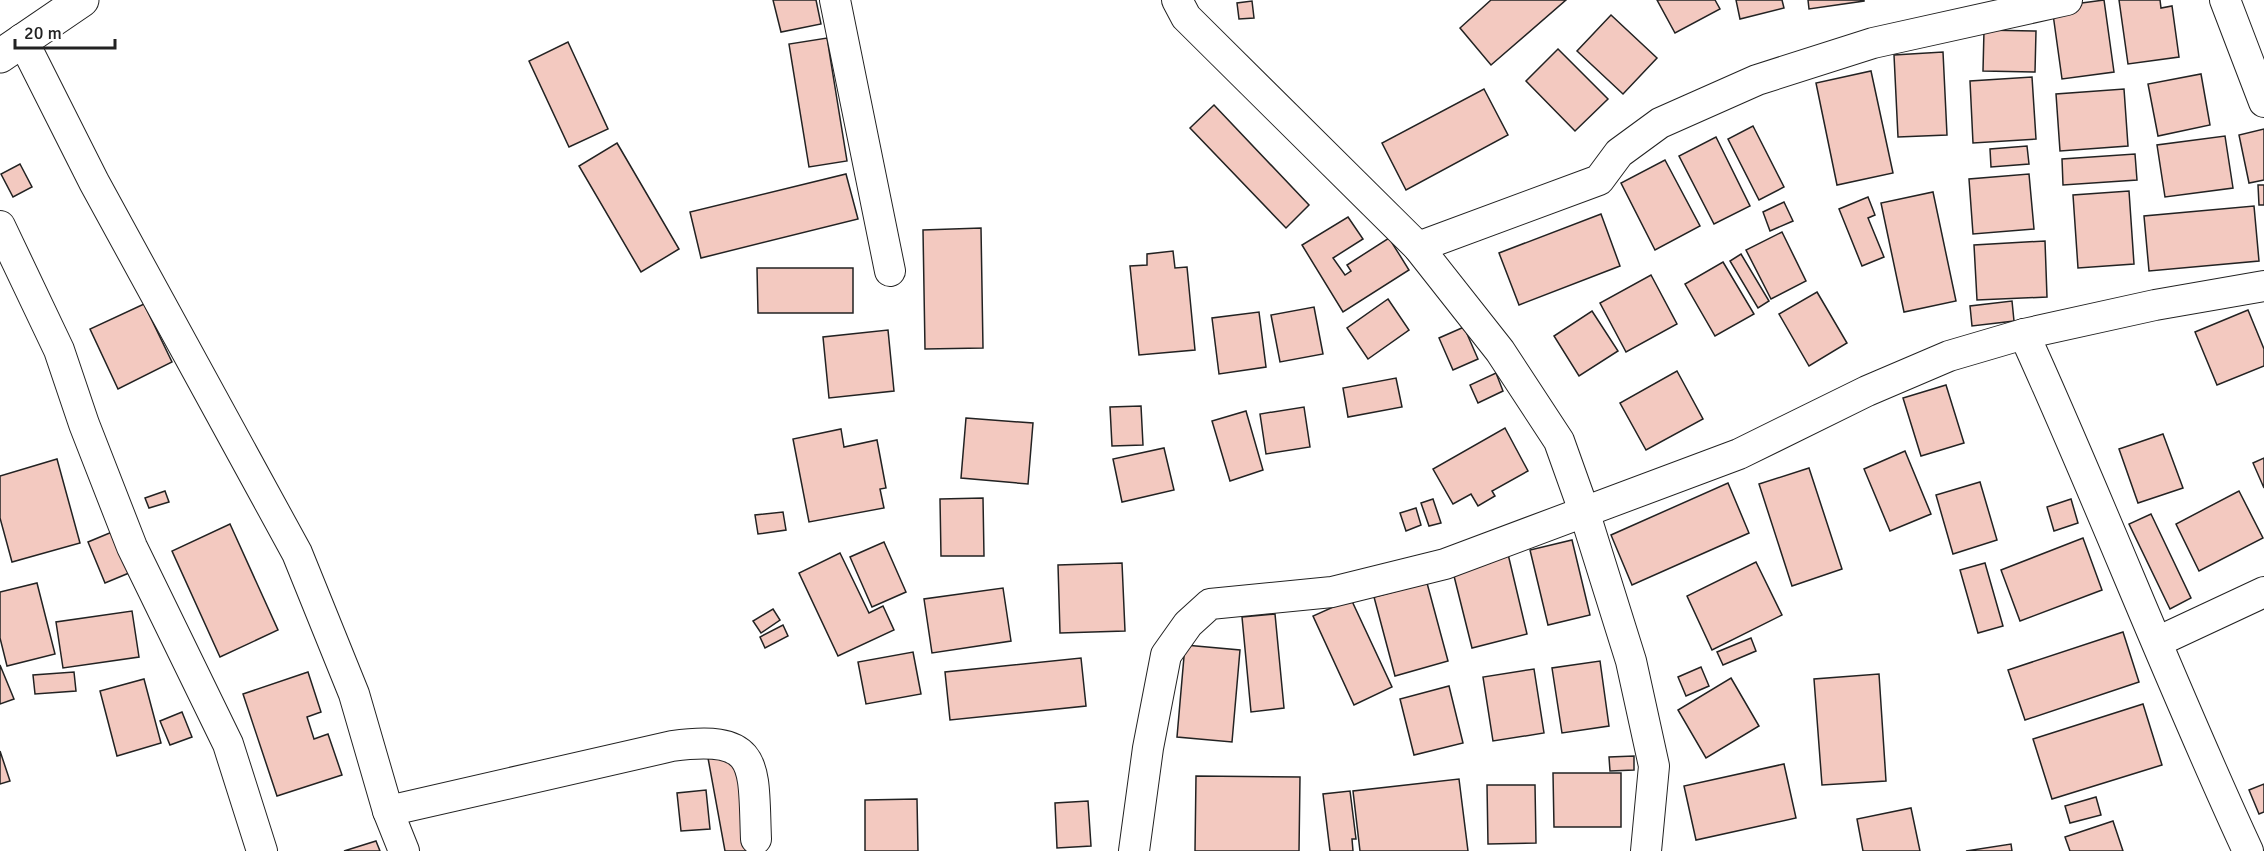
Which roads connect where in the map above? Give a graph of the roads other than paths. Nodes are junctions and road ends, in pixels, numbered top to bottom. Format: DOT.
graph roads {
  1 [pos="82,0"];
  2 [pos="835,0"];
  3 [pos="1177,0"];
  4 [pos="2067,0"];
  5 [pos="2225,0"];
  6 [pos="11,48"];
  7 [pos="2264,102"];
  8 [pos="0,226"];
  9 [pos="1418,247"];
  10 [pos="890,271"];
  11 [pos="2264,286"];
  12 [pos="2024,334"];
  13 [pos="1584,512"];
  14 [pos="2264,592"];
  15 [pos="2157,642"];
  16 [pos="388,811"];
  17 [pos="756,839"];
  18 [pos="262,851"];
  19 [pos="404,851"];
  20 [pos="1134,851"];
  21 [pos="1646,851"];
  22 [pos="2248,851"];
  1 -- 6 [label="main road"];
  2 -- 10 [label="street"];
  3 -- 9 [label="street"];
  4 -- 9 [label="street"];
  5 -- 7 [label="street"];
  6 -- 16 [label="street"];
  8 -- 18 [label="street"];
  9 -- 13 [label="street"];
  11 -- 12 [label="street"];
  12 -- 13 [label="street"];
  12 -- 15 [label="street"];
  13 -- 20 [label="street"];
  13 -- 21 [label="street"];
  14 -- 15 [label="street"];
  15 -- 22 [label="street"];
  16 -- 17 [label="street"];
  16 -- 19 [label="street"];
}
